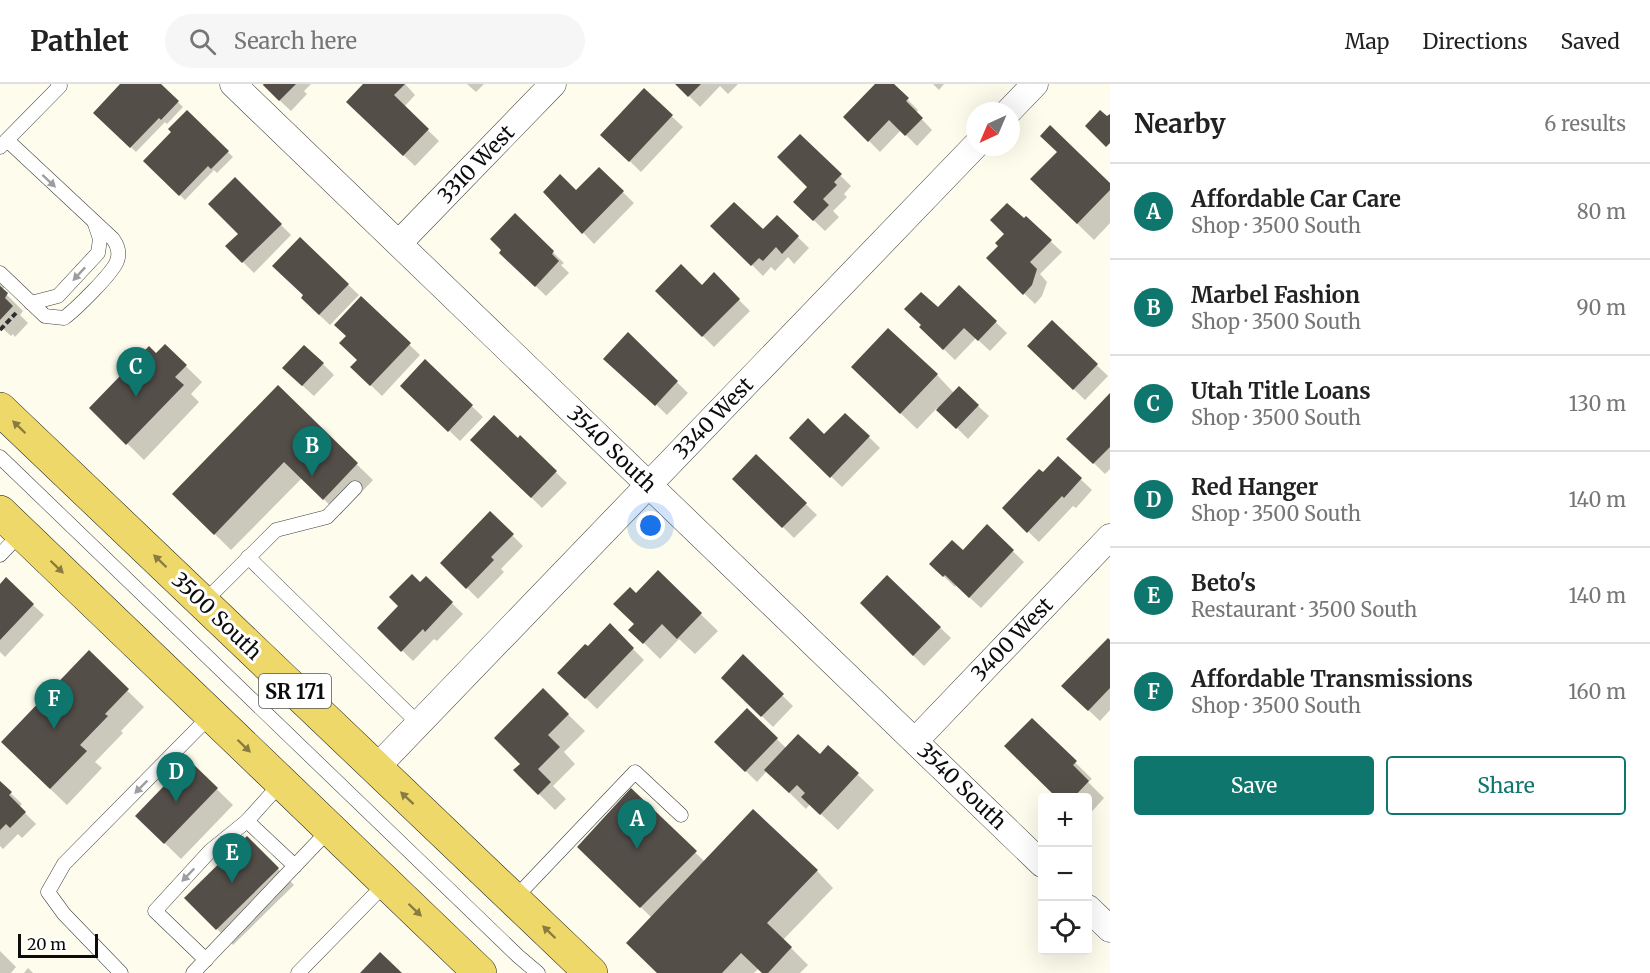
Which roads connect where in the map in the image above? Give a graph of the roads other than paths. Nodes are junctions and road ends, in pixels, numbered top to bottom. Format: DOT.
graph roads {
  1 [pos="58,84"];
  2 [pos="233,84"];
  3 [pos="553,84"];
  4 [pos="1035,84"];
  5 [pos="1018,102"];
  6 [pos="3,144"];
  7 [pos="966,156"];
  8 [pos="95,224"];
  9 [pos="399,243"];
  10 [pos="0,273"];
  11 [pos="26,306"];
  12 [pos="0,409"];
  13 [pos="0,457"];
  14 [pos="649,485"];
  15 [pos="355,488"];
  16 [pos="7,533"];
  17 [pos="1110,537"];
  18 [pos="248,557"];
  19 [pos="202,603"];
  20 [pos="212,715"];
  21 [pos="419,723"];
  22 [pos="915,741"];
  23 [pos="376,768"];
  24 [pos="282,782"];
  25 [pos="681,815"];
  26 [pos="247,821"];
  27 [pos="330,829"];
  28 [pos="1038,860"];
  29 [pos="295,866"];
  30 [pos="386,883"];
  31 [pos="514,899"];
  32 [pos="1092,912"];
  33 [pos="1110,930"];
  34 [pos="206,960"];
  35 [pos="121,973"];
  36 [pos="193,973"];
  37 [pos="297,973"];
  38 [pos="480,973"];
  39 [pos="538,973"];
  40 [pos="591,973"];
  1 -- 6 [label="lane"];
  2 -- 9 [label="street, 3540 South"];
  3 -- 9 [label="street, 3310 West"];
  4 -- 5 [label="street"];
  6 -- 8 [label="lane, one-way"];
  7 -- 14 [label="street, 3340 West"];
  8 -- 11 [label="lane, one-way"];
  8 -- 11 [label="lane"];
  9 -- 14 [label="street, 3540 South"];
  10 -- 11 [label="lane"];
  19 -- 12 [label="main road, 3500 South / SR 171, one-way"];
  13 -- 39 [label="lane"];
  14 -- 21 [label="street, 3340 West"];
  14 -- 22 [label="street, 3540 South"];
  15 -- 18 [label="lane"];
  16 -- 20 [label="main road, one-way"];
  17 -- 22 [label="street, 3400 West"];
  18 -- 19 [label="lane"];
  18 -- 21 [label="lane"];
  19 -- 23 [label="main road, 3500 South / SR 171"];
  20 -- 24 [label="main road, one-way"];
  20 -- 35 [label="lane, one-way"];
  21 -- 23 [label="street, 3340 West"];
  22 -- 28 [label="street, 3540 South"];
  31 -- 23 [label="main road, 3500 South / SR 171, one-way"];
  24 -- 26 [label="lane"];
  24 -- 27 [label="main road"];
  25 -- 31 [label="lane"];
  26 -- 29 [label="lane"];
  26 -- 34 [label="lane, one-way"];
  27 -- 29 [label="lane"];
  27 -- 30 [label="main road"];
  29 -- 34 [label="lane"];
  30 -- 37 [label="lane"];
  30 -- 38 [label="main road, one-way"];
  40 -- 31 [label="main road, 3500 South / SR 171, one-way"];
  32 -- 33 [label="street"];
  34 -- 36 [label="lane"];
}
